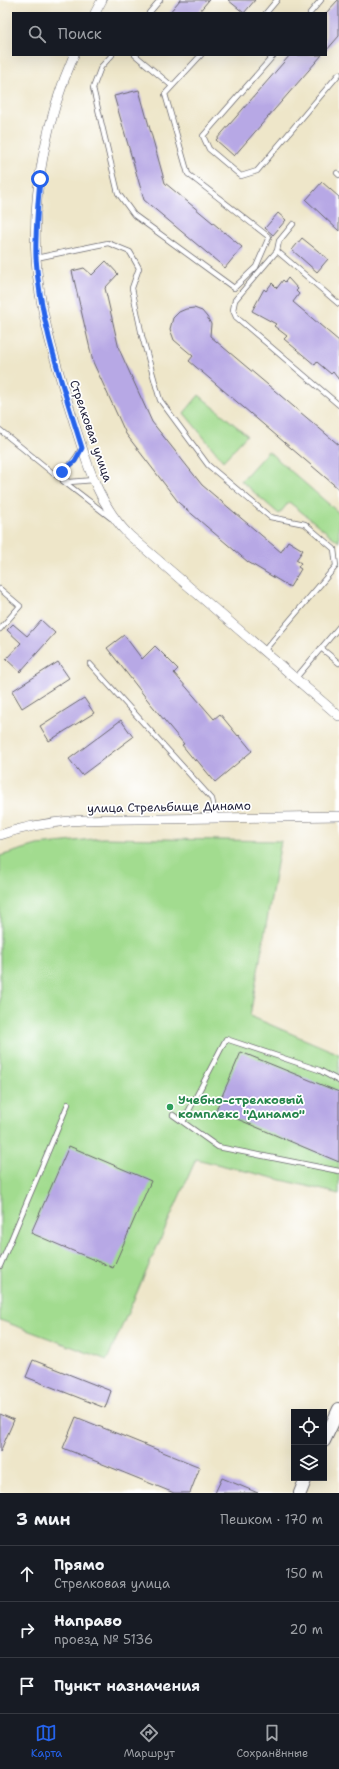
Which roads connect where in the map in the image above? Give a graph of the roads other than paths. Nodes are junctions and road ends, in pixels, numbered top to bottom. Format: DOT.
graph roads {
  1 [pos="102,0"];
  2 [pos="160,0"];
  3 [pos="277,0"];
  4 [pos="321,0"];
  5 [pos="96,12"];
  6 [pos="150,12"];
  7 [pos="267,12"];
  8 [pos="311,12"];
  9 [pos="74,56"];
  10 [pos="111,56"];
  11 [pos="136,56"];
  12 [pos="200,56"];
  13 [pos="273,56"];
  14 [pos="339,74"];
  15 [pos="172,86"];
  16 [pos="293,224"];
  17 [pos="277,251"];
  18 [pos="36,258"];
  19 [pos="258,269"];
  20 [pos="339,304"];
  21 [pos="339,405"];
  22 [pos="0,430"];
  23 [pos="82,448"];
  24 [pos="54,474"];
  25 [pos="94,480"];
  26 [pos="117,522"];
  27 [pos="337,564"];
  28 [pos="0,589"];
  29 [pos="339,627"];
  30 [pos="0,629"];
  31 [pos="321,648"];
  32 [pos="263,652"];
  33 [pos="339,663"];
  34 [pos="90,664"];
  35 [pos="294,679"];
  36 [pos="339,716"];
  37 [pos="339,816"];
  38 [pos="216,818"];
  39 [pos="0,834"];
  40 [pos="339,1081"];
  41 [pos="68,1104"];
  42 [pos="173,1115"];
  43 [pos="183,1122"];
  44 [pos="339,1171"];
  45 [pos="0,1266"];
  46 [pos="339,1409"];
  47 [pos="327,1435"];
  48 [pos="305,1481"];
  49 [pos="300,1493"];
  1 -- 5 [label="street"];
  2 -- 6 [label="lane"];
  3 -- 7 [label="lane"];
  4 -- 8 [label="lane"];
  9 -- 18 [label="street, Стрелковая улица"];
  10 -- 19 [label="lane"];
  11 -- 15 [label="lane"];
  12 -- 15 [label="lane"];
  13 -- 14 [label="lane"];
  15 -- 19 [label="lane"];
  16 -- 17 [label="lane"];
  17 -- 19 [label="lane"];
  17 -- 20 [label="lane"];
  18 -- 23 [label="street, Стрелковая улица"];
  18 -- 27 [label="lane"];
  19 -- 21 [label="lane"];
  22 -- 24 [label="lane"];
  23 -- 24 [label="lane"];
  23 -- 25 [label="street, Стрелковая улица"];
  24 -- 25 [label="lane"];
  24 -- 26 [label="lane"];
  25 -- 26 [label="street, Стрелковая улица"];
  26 -- 32 [label="street, Стрелковая улица"];
  27 -- 32 [label="lane"];
  28 -- 30 [label="lane"];
  29 -- 31 [label="lane"];
  31 -- 33 [label="lane"];
  31 -- 35 [label="lane"];
  32 -- 35 [label="street, Стрелковая улица"];
  34 -- 38 [label="lane"];
  35 -- 36 [label="street, Стрелковая улица"];
  37 -- 38 [label="street, улица Стрельбище Динамо"];
  38 -- 39 [label="street, улица Стрельбище Динамо"];
  40 -- 43 [label="lane"];
  41 -- 45 [label="lane"];
  42 -- 43 [label="lane"];
  43 -- 44 [label="lane"];
  46 -- 47 [label="street"];
  48 -- 49 [label="street"];
}
